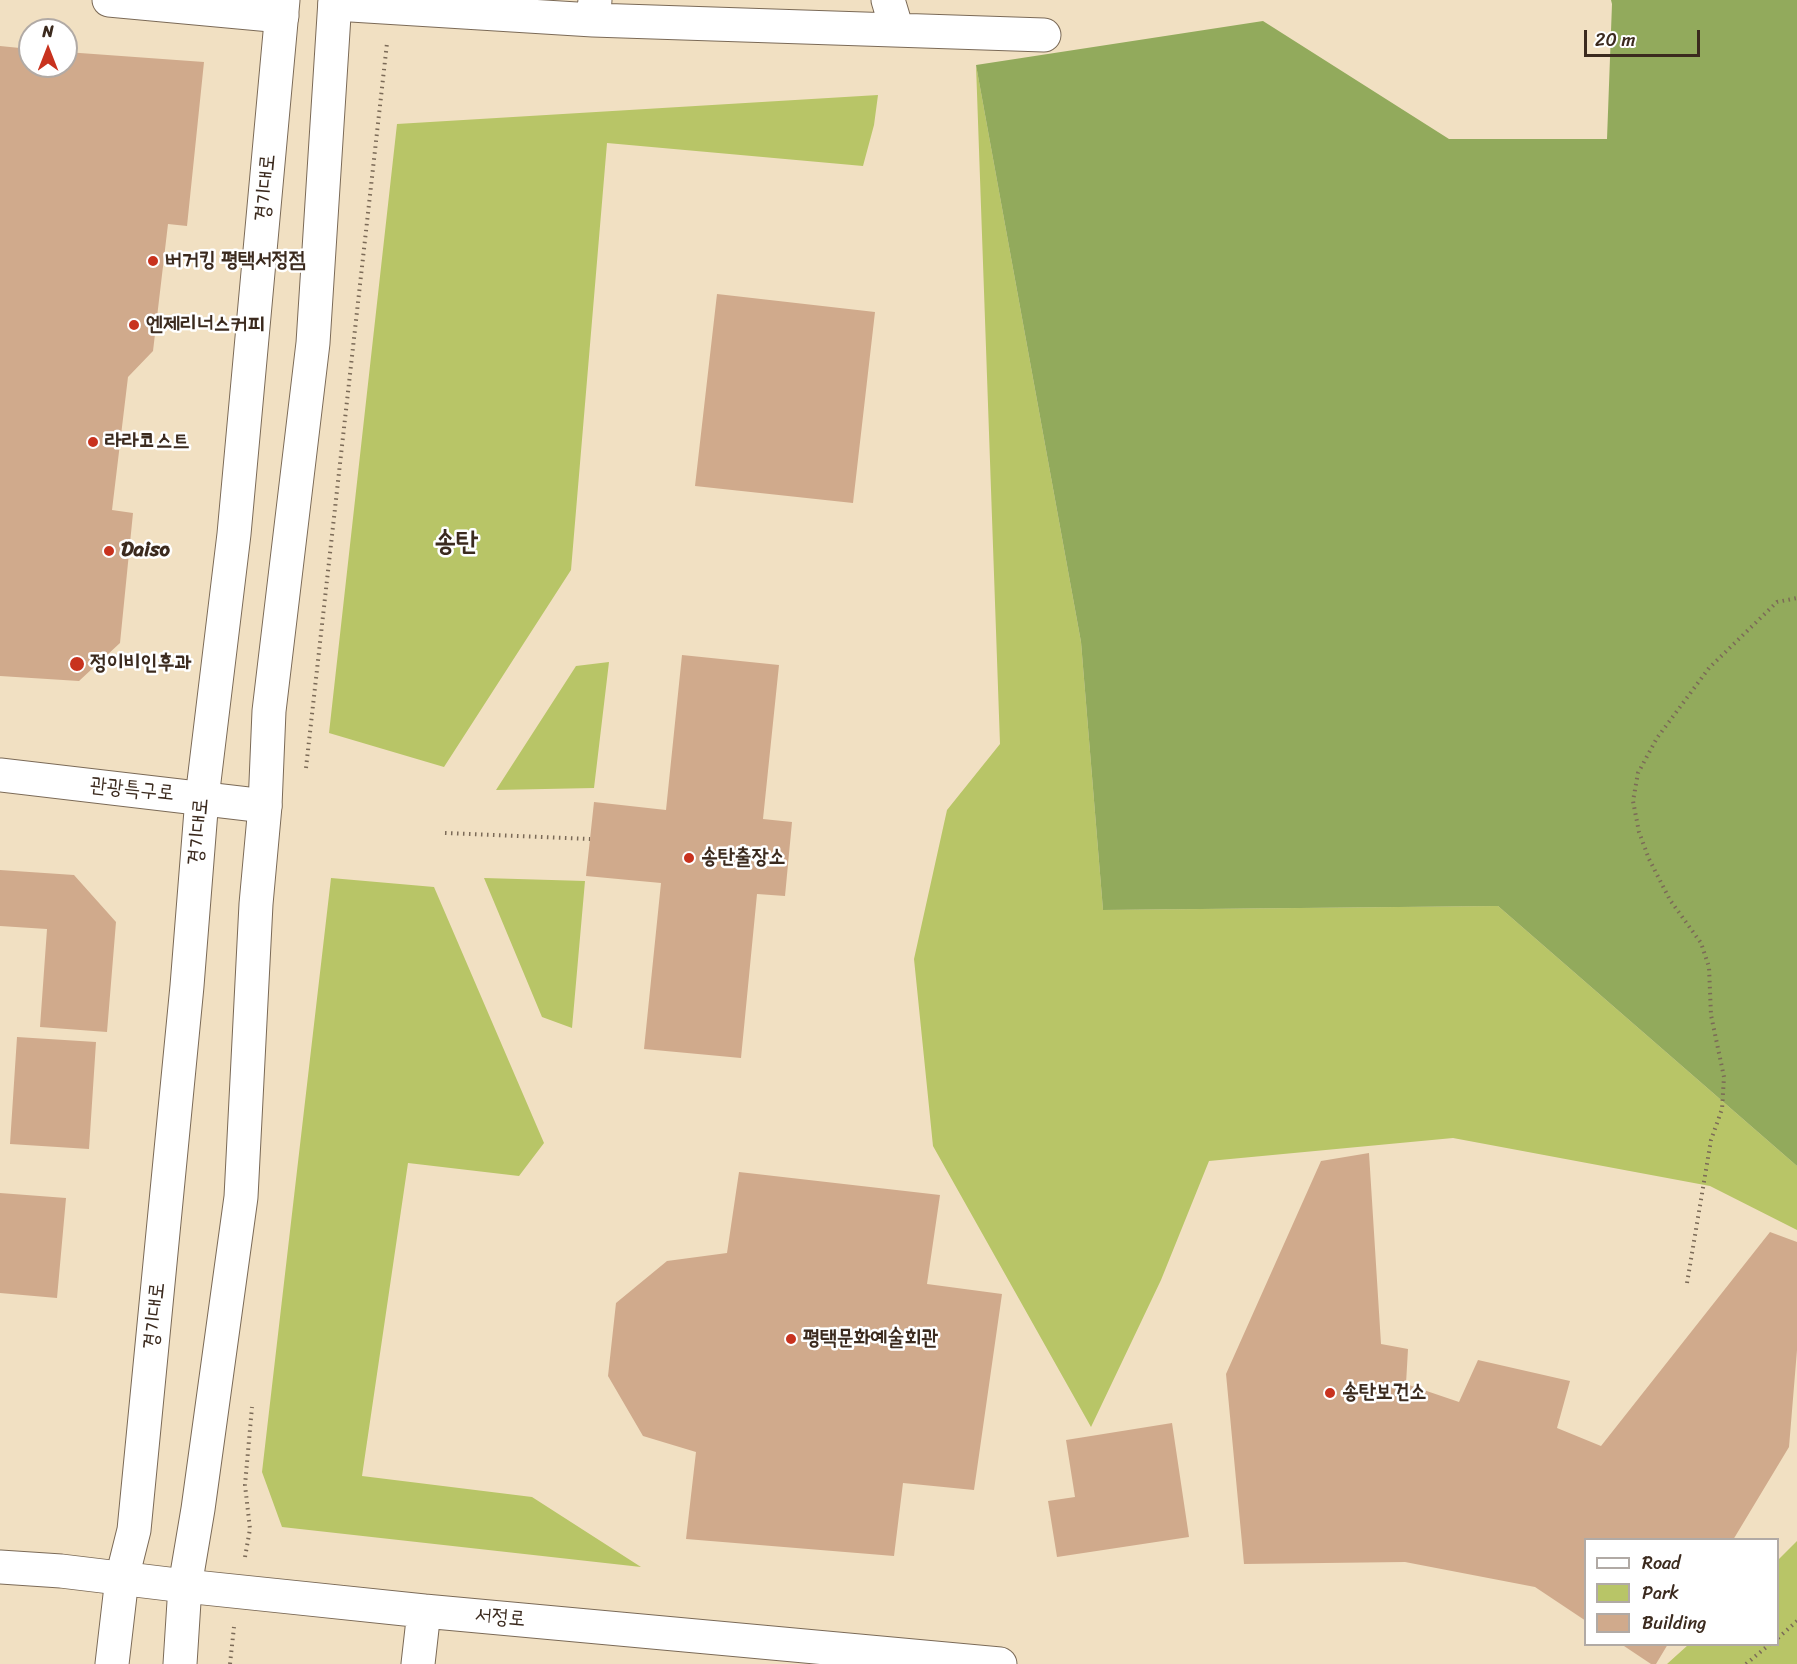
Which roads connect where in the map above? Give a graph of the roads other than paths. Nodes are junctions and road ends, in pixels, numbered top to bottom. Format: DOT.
graph roads {
  1 [pos="109,0"];
  2 [pos="335,2"];
  3 [pos="282,8"];
  4 [pos="594,10"];
  5 [pos="892,15"];
  6 [pos="1044,35"];
  7 [pos="0,775"];
  8 [pos="202,798"];
  9 [pos="265,806"];
  10 [pos="0,1566"];
  11 [pos="122,1578"];
  12 [pos="185,1586"];
  13 [pos="424,1611"];
  14 [pos="112,1664"];
  15 [pos="180,1664"];
  16 [pos="418,1664"];
  17 [pos="1000,1664"];
  1 -- 3 [label="main road"];
  2 -- 4 [label="main road"];
  2 -- 9 [label="main road"];
  3 -- 8 [label="main road, 경기대로"];
  4 -- 5 [label="main road"];
  5 -- 6 [label="main road"];
  7 -- 8 [label="main road, 관광특구로"];
  8 -- 9 [label="main road, 관광특구로"];
  8 -- 11 [label="main road, 경기대로"];
  9 -- 12 [label="main road"];
  10 -- 11 [label="main road, 서정로"];
  11 -- 12 [label="main road, 서정로"];
  11 -- 14 [label="main road, 경기대로"];
  12 -- 13 [label="main road, 서정로"];
  12 -- 15 [label="main road"];
  13 -- 16 [label="main road"];
  13 -- 17 [label="main road, 서정로"];
}
